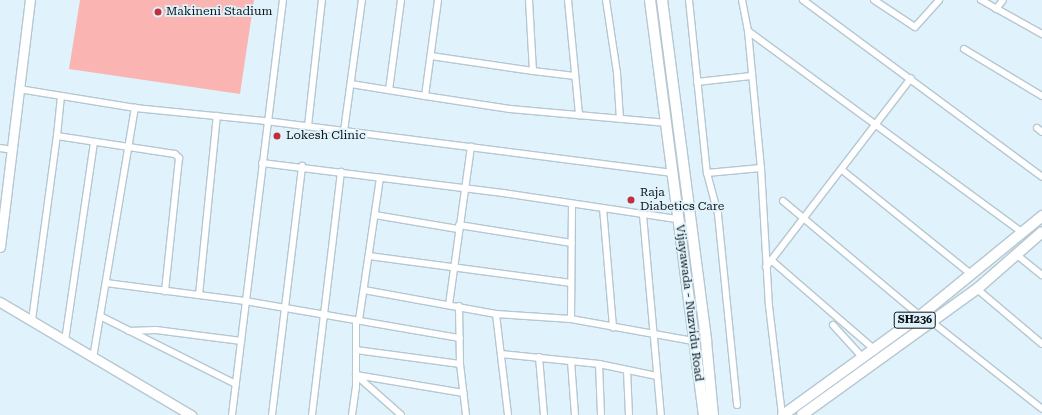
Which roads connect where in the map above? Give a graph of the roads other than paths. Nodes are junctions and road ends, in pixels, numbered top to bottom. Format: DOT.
graph roads {
  1 [pos="30,0"];
  2 [pos="283,0"];
  3 [pos="322,0"];
  4 [pos="362,0"];
  5 [pos="401,0"];
  6 [pos="438,0"];
  7 [pos="529,0"];
  8 [pos="568,0"];
  9 [pos="606,0"];
  10 [pos="650,0"];
  11 [pos="662,0"];
  12 [pos="689,0"];
  13 [pos="742,0"];
  14 [pos="803,0"];
  15 [pos="874,0"];
  16 [pos="939,0"];
  17 [pos="981,0"];
  18 [pos="1003,0"];
  19 [pos="996,10"];
  20 [pos="748,31"];
  21 [pos="1042,34"];
  22 [pos="964,49"];
  23 [pos="431,56"];
  24 [pos="533,71"];
  25 [pos="575,76"];
  26 [pos="751,76"];
  27 [pos="911,78"];
  28 [pos="697,82"];
  29 [pos="351,84"];
  30 [pos="19,89"];
  31 [pos="389,90"];
  32 [pos="61,96"];
  33 [pos="425,96"];
  34 [pos="1042,96"];
  35 [pos="135,108"];
  36 [pos="579,115"];
  37 [pos="217,116"];
  38 [pos="620,119"];
  39 [pos="266,121"];
  40 [pos="667,123"];
  41 [pos="876,123"];
  42 [pos="308,126"];
  43 [pos="344,131"];
  44 [pos="57,136"];
  45 [pos="94,142"];
  46 [pos="128,147"];
  47 [pos="471,147"];
  48 [pos="0,148"];
  49 [pos="12,150"];
  50 [pos="262,163"];
  51 [pos="302,166"];
  52 [pos="761,168"];
  53 [pos="842,170"];
  54 [pos="341,172"];
  55 [pos="673,173"];
  56 [pos="708,173"];
  57 [pos="1042,177"];
  58 [pos="380,178"];
  59 [pos="4,188"];
  60 [pos="465,188"];
  61 [pos="783,201"];
  62 [pos="572,204"];
  63 [pos="603,208"];
  64 [pos="643,215"];
  65 [pos="375,216"];
  66 [pos="1042,216"];
  67 [pos="804,218"];
  68 [pos="678,219"];
  69 [pos="458,227"];
  70 [pos="1042,232"];
  71 [pos="1023,233"];
  72 [pos="572,243"];
  73 [pos="0,247"];
  74 [pos="1017,255"];
  75 [pos="369,256"];
  76 [pos="771,260"];
  77 [pos="452,266"];
  78 [pos="766,267"];
  79 [pos="972,275"];
  80 [pos="1042,275"];
  81 [pos="106,283"];
  82 [pos="571,283"];
  83 [pos="977,289"];
  84 [pos="364,290"];
  85 [pos="165,291"];
  86 [pos="199,295"];
  87 [pos="246,301"];
  88 [pos="0,302"];
  89 [pos="448,305"];
  90 [pos="459,306"];
  91 [pos="285,308"];
  92 [pos="323,314"];
  93 [pos="496,314"];
  94 [pos="100,316"];
  95 [pos="920,316"];
  96 [pos="571,319"];
  97 [pos="32,320"];
  98 [pos="358,320"];
  99 [pos="932,322"];
  100 [pos="833,325"];
  101 [pos="613,328"];
  102 [pos="129,331"];
  103 [pos="654,333"];
  104 [pos="460,338"];
  105 [pos="65,341"];
  106 [pos="241,341"];
  107 [pos="693,341"];
  108 [pos="1042,344"];
  109 [pos="356,350"];
  110 [pos="875,350"];
  111 [pos="501,354"];
  112 [pos="539,357"];
  113 [pos="93,358"];
  114 [pos="863,358"];
  115 [pos="571,361"];
  116 [pos="460,364"];
  117 [pos="599,364"];
  118 [pos="627,370"];
  119 [pos="356,375"];
  120 [pos="658,376"];
  121 [pos="236,384"];
  122 [pos="463,393"];
  123 [pos="736,405"];
  124 [pos="795,406"];
  125 [pos="1042,409"];
  126 [pos="191,415"];
  127 [pos="232,415"];
  128 [pos="272,415"];
  129 [pos="312,415"];
  130 [pos="352,415"];
  131 [pos="401,415"];
  132 [pos="466,415"];
  133 [pos="508,415"];
  134 [pos="544,415"];
  135 [pos="575,415"];
  136 [pos="601,415"];
  137 [pos="629,415"];
  138 [pos="661,415"];
  139 [pos="704,415"];
  140 [pos="713,415"];
  141 [pos="782,415"];
  142 [pos="802,415"];
  1 -- 30 [label="street"];
  2 -- 39 [label="street"];
  3 -- 42 [label="street"];
  4 -- 29 [label="street"];
  5 -- 31 [label="street"];
  6 -- 23 [label="street"];
  7 -- 24 [label="street"];
  8 -- 25 [label="street"];
  9 -- 38 [label="street"];
  10 -- 40 [label="main road, Vijayawada - Nuzvidu Road"];
  11 -- 140 [label="main road, Vijayawada - Nuzvidu Road"];
  12 -- 28 [label="street"];
  13 -- 20 [label="street"];
  14 -- 27 [label="street"];
  15 -- 16 [label="street"];
  17 -- 19 [label="street"];
  18 -- 19 [label="street"];
  19 -- 21 [label="street"];
  20 -- 26 [label="street"];
  20 -- 41 [label="street"];
  22 -- 34 [label="street"];
  23 -- 24 [label="street"];
  23 -- 33 [label="street"];
  24 -- 25 [label="street"];
  25 -- 36 [label="street"];
  26 -- 28 [label="street"];
  26 -- 52 [label="street"];
  27 -- 41 [label="street"];
  27 -- 57 [label="street"];
  28 -- 56 [label="street"];
  29 -- 31 [label="street"];
  29 -- 43 [label="street"];
  30 -- 32 [label="street"];
  30 -- 49 [label="street"];
  31 -- 33 [label="street"];
  32 -- 35 [label="street"];
  32 -- 44 [label="street"];
  33 -- 36 [label="street"];
  35 -- 37 [label="street"];
  35 -- 46 [label="street"];
  36 -- 38 [label="street"];
  37 -- 39 [label="street"];
  37 -- 86 [label="street"];
  38 -- 40 [label="street"];
  39 -- 42 [label="street"];
  39 -- 50 [label="street"];
  40 -- 55 [label="main road, Vijayawada - Nuzvidu Road"];
  41 -- 53 [label="street"];
  41 -- 71 [label="street"];
  42 -- 43 [label="street"];
  43 -- 47 [label="street"];
  44 -- 45 [label="street"];
  44 -- 97 [label="street"];
  45 -- 46 [label="street"];
  45 -- 105 [label="street"];
  46 -- 81 [label="street"];
  46 -- 85 [label="street"];
  47 -- 55 [label="street"];
  47 -- 60 [label="street"];
  48 -- 49 [label="street"];
  49 -- 59 [label="street"];
  50 -- 51 [label="street"];
  50 -- 87 [label="street"];
  51 -- 54 [label="street"];
  51 -- 91 [label="street"];
  52 -- 56 [label="street"];
  52 -- 78 [label="street"];
  53 -- 67 [label="street"];
  53 -- 79 [label="street"];
  54 -- 58 [label="street"];
  54 -- 92 [label="street"];
  55 -- 68 [label="main road, Vijayawada - Nuzvidu Road"];
  56 -- 123 [label="street"];
  58 -- 60 [label="street"];
  58 -- 65 [label="street"];
  59 -- 73 [label="street"];
  60 -- 62 [label="street"];
  60 -- 69 [label="street"];
  61 -- 67 [label="street"];
  62 -- 63 [label="street"];
  62 -- 72 [label="street"];
  63 -- 64 [label="street"];
  63 -- 101 [label="street"];
  64 -- 68 [label="street"];
  64 -- 103 [label="street"];
  65 -- 69 [label="street"];
  65 -- 75 [label="street"];
  66 -- 71 [label="main road, SH236"];
  67 -- 76 [label="street"];
  67 -- 95 [label="street"];
  68 -- 107 [label="main road, Vijayawada - Nuzvidu Road"];
  69 -- 72 [label="street"];
  69 -- 77 [label="street"];
  70 -- 74 [label="main road, SH236"];
  71 -- 79 [label="main road, SH236"];
  72 -- 82 [label="street"];
  74 -- 80 [label="street"];
  74 -- 83 [label="main road, SH236"];
  75 -- 77 [label="street"];
  75 -- 84 [label="street"];
  76 -- 78 [label="street"];
  76 -- 110 [label="street"];
  77 -- 82 [label="street"];
  77 -- 89 [label="street"];
  78 -- 141 [label="street"];
  79 -- 95 [label="main road, SH236"];
  81 -- 85 [label="street"];
  81 -- 94 [label="street"];
  82 -- 96 [label="street"];
  83 -- 99 [label="main road, SH236"];
  83 -- 108 [label="street"];
  84 -- 89 [label="street"];
  84 -- 98 [label="street"];
  85 -- 86 [label="street"];
  86 -- 87 [label="street"];
  87 -- 91 [label="street"];
  87 -- 106 [label="street"];
  88 -- 97 [label="street"];
  89 -- 90 [label="street"];
  90 -- 93 [label="street"];
  90 -- 104 [label="street"];
  91 -- 92 [label="street"];
  91 -- 128 [label="street"];
  92 -- 98 [label="street"];
  92 -- 129 [label="street"];
  93 -- 96 [label="street"];
  93 -- 111 [label="street"];
  94 -- 102 [label="street"];
  94 -- 113 [label="street"];
  95 -- 110 [label="main road, SH236"];
  96 -- 101 [label="street"];
  97 -- 105 [label="street"];
  98 -- 104 [label="street"];
  98 -- 109 [label="street"];
  99 -- 125 [label="street"];
  99 -- 142 [label="main road, SH236"];
  100 -- 114 [label="street"];
  101 -- 103 [label="street"];
  102 -- 106 [label="street"];
  102 -- 121 [label="street"];
  103 -- 107 [label="street"];
  103 -- 120 [label="street"];
  104 -- 116 [label="street"];
  105 -- 113 [label="street"];
  106 -- 121 [label="street"];
  107 -- 139 [label="main road, Vijayawada - Nuzvidu Road"];
  109 -- 116 [label="street"];
  109 -- 119 [label="street"];
  110 -- 114 [label="main road, SH236"];
  111 -- 112 [label="street"];
  111 -- 133 [label="street"];
  112 -- 115 [label="street"];
  112 -- 134 [label="street"];
  113 -- 126 [label="street"];
  114 -- 124 [label="main road, SH236"];
  115 -- 117 [label="street"];
  115 -- 135 [label="street"];
  116 -- 122 [label="street"];
  117 -- 118 [label="street"];
  117 -- 136 [label="street"];
  118 -- 120 [label="street"];
  118 -- 137 [label="street"];
  119 -- 122 [label="street"];
  119 -- 130 [label="street"];
  119 -- 131 [label="street"];
  120 -- 138 [label="street"];
  121 -- 127 [label="street"];
  122 -- 132 [label="street"];
  124 -- 141 [label="main road, SH236"];
  124 -- 142 [label="street"];
}
